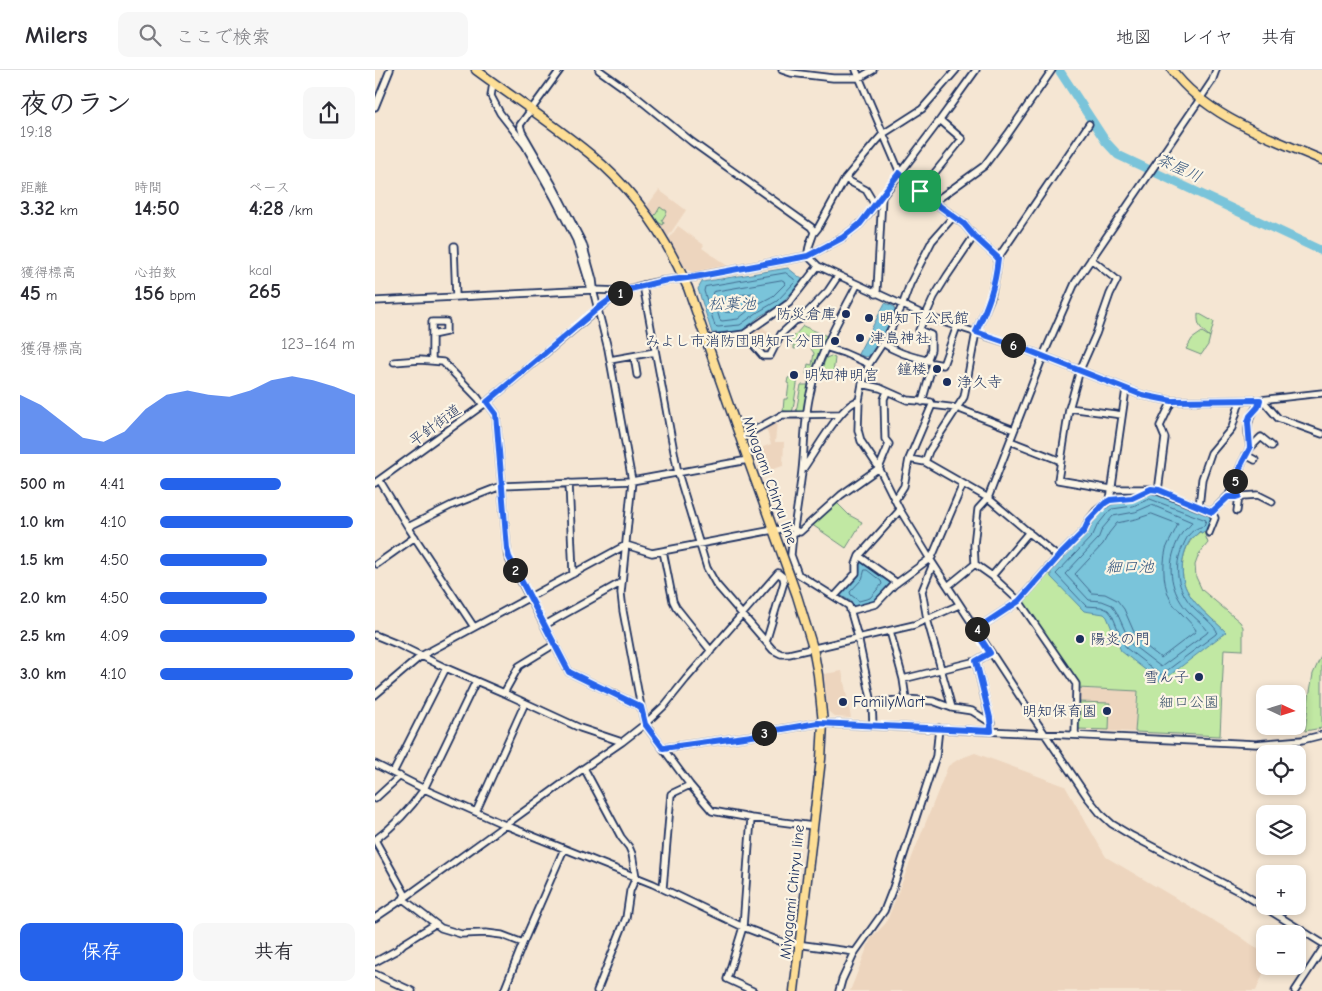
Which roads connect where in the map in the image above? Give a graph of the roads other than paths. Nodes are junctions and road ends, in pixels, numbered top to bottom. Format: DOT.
graph roads {
  1 [pos="390,70"];
  2 [pos="476,70"];
  3 [pos="560,70"];
  4 [pos="599,70"];
  5 [pos="782,70"];
  6 [pos="856,70"];
  7 [pos="873,70"];
  8 [pos="956,70"];
  9 [pos="976,70"];
  10 [pos="1052,70"];
  11 [pos="1172,70"];
  12 [pos="1216,70"];
  13 [pos="859,78"];
  14 [pos="493,83"];
  15 [pos="1200,99"];
  16 [pos="375,107"];
  17 [pos="531,109"];
  18 [pos="940,120"];
  19 [pos="1089,124"];
  20 [pos="883,134"];
  21 [pos="1322,160"];
  22 [pos="899,173"];
  23 [pos="845,179"];
  24 [pos="920,191"];
  25 [pos="882,197"];
  26 [pos="934,202"];
  27 [pos="875,205"];
  28 [pos="953,217"];
  29 [pos="813,233"];
  30 [pos="974,236"];
  31 [pos="454,246"];
  32 [pos="808,256"];
  33 [pos="998,258"];
  34 [pos="1091,259"];
  35 [pos="818,266"];
  36 [pos="837,276"];
  37 [pos="684,278"];
  38 [pos="643,285"];
  39 [pos="857,285"];
  40 [pos="593,290"];
  41 [pos="622,291"];
  42 [pos="876,294"];
  43 [pos="457,297"];
  44 [pos="375,301"];
  45 [pos="902,306"];
  46 [pos="597,309"];
  47 [pos="925,316"];
  48 [pos="957,326"];
  49 [pos="976,332"];
  50 [pos="744,334"];
  51 [pos="432,335"];
  52 [pos="707,339"];
  53 [pos="883,343"];
  54 [pos="825,347"];
  55 [pos="655,352"];
  56 [pos="634,356"];
  57 [pos="1043,356"];
  58 [pos="610,360"];
  59 [pos="432,361"];
  60 [pos="394,362"];
  61 [pos="930,362"];
  62 [pos="869,364"];
  63 [pos="1080,370"];
  64 [pos="637,375"];
  65 [pos="861,384"];
  66 [pos="1126,389"];
  67 [pos="887,392"];
  68 [pos="1322,393"];
  69 [pos="1260,400"];
  70 [pos="859,401"];
  71 [pos="1172,401"];
  72 [pos="1241,401"];
  73 [pos="922,402"];
  74 [pos="485,404"];
  75 [pos="931,405"];
  76 [pos="957,408"];
  77 [pos="1069,408"];
  78 [pos="839,414"];
  79 [pos="806,415"];
  80 [pos="1122,415"];
  81 [pos="1014,430"];
  82 [pos="1267,433"];
  83 [pos="1322,434"];
  84 [pos="1261,437"];
  85 [pos="740,438"];
  86 [pos="1010,441"];
  87 [pos="1272,446"];
  88 [pos="1250,448"];
  89 [pos="1246,456"];
  90 [pos="909,459"];
  91 [pos="748,460"];
  92 [pos="1255,460"];
  93 [pos="1061,461"];
  94 [pos="925,462"];
  95 [pos="879,468"];
  96 [pos="802,471"];
  97 [pos="678,473"];
  98 [pos="632,481"];
  99 [pos="377,482"];
  100 [pos="569,483"];
  101 [pos="963,484"];
  102 [pos="1234,484"];
  103 [pos="501,486"];
  104 [pos="1111,489"];
  105 [pos="1151,489"];
  106 [pos="1159,490"];
  107 [pos="1239,496"];
  108 [pos="1228,497"];
  109 [pos="988,498"];
  110 [pos="895,500"];
  111 [pos="1110,500"];
  112 [pos="1271,502"];
  113 [pos="1199,507"];
  114 [pos="900,510"];
  115 [pos="1237,511"];
  116 [pos="1212,512"];
  117 [pos="408,527"];
  118 [pos="795,529"];
  119 [pos="773,530"];
  120 [pos="1029,532"];
  121 [pos="1209,533"];
  122 [pos="415,537"];
  123 [pos="699,544"];
  124 [pos="626,545"];
  125 [pos="663,551"];
  126 [pos="859,556"];
  127 [pos="1058,557"];
  128 [pos="931,562"];
  129 [pos="377,564"];
  130 [pos="975,564"];
  131 [pos="573,574"];
  132 [pos="992,576"];
  133 [pos="622,582"];
  134 [pos="897,583"];
  135 [pos="948,586"];
  136 [pos="835,596"];
  137 [pos="530,597"];
  138 [pos="1019,601"];
  139 [pos="959,605"];
  140 [pos="850,611"];
  141 [pos="742,615"];
  142 [pos="927,619"];
  143 [pos="545,625"];
  144 [pos="474,627"];
  145 [pos="975,630"];
  146 [pos="890,631"];
  147 [pos="375,635"];
  148 [pos="858,637"];
  149 [pos="766,642"];
  150 [pos="555,644"];
  151 [pos="813,648"];
  152 [pos="711,651"];
  153 [pos="990,653"];
  154 [pos="421,656"];
  155 [pos="976,661"];
  156 [pos="446,668"];
  157 [pos="942,670"];
  158 [pos="903,679"];
  159 [pos="476,681"];
  160 [pos="504,693"];
  161 [pos="375,695"];
  162 [pos="906,698"];
  163 [pos="525,703"];
  164 [pos="872,703"];
  165 [pos="641,707"];
  166 [pos="952,708"];
  167 [pos="823,723"];
  168 [pos="991,723"];
  169 [pos="645,724"];
  170 [pos="873,725"];
  171 [pos="939,728"];
  172 [pos="991,731"];
  173 [pos="1044,734"];
  174 [pos="1075,735"];
  175 [pos="1322,735"];
  176 [pos="622,742"];
  177 [pos="663,748"];
  178 [pos="375,764"];
  179 [pos="584,768"];
  180 [pos="393,773"];
  181 [pos="400,776"];
  182 [pos="690,784"];
  183 [pos="424,789"];
  184 [pos="375,799"];
  185 [pos="475,812"];
  186 [pos="751,818"];
  187 [pos="505,825"];
  188 [pos="813,826"];
  189 [pos="375,840"];
  190 [pos="564,849"];
  191 [pos="636,877"];
  192 [pos="663,888"];
  193 [pos="403,899"];
  194 [pos="375,918"];
  195 [pos="435,924"];
  196 [pos="743,926"];
  197 [pos="523,943"];
  198 [pos="1322,943"];
  199 [pos="800,945"];
  200 [pos="1322,950"];
  201 [pos="855,952"];
  202 [pos="375,962"];
  203 [pos="375,974"];
  204 [pos="412,991"];
  205 [pos="504,991"];
  206 [pos="597,991"];
  207 [pos="753,991"];
  208 [pos="794,991"];
  209 [pos="839,991"];
  210 [pos="1295,991"];
  1 -- 16 [label="street"];
  2 -- 14 [label="main road, Miyagami Chiryu line"];
  3 -- 17 [label="street"];
  4 -- 29 [label="street"];
  5 -- 13 [label="street"];
  6 -- 13 [label="street"];
  7 -- 13 [label="street"];
  8 -- 20 [label="street"];
  9 -- 18 [label="street, 平針街道"];
  10 -- 26 [label="street"];
  11 -- 15 [label="main road"];
  12 -- 15 [label="street"];
  13 -- 20 [label="street"];
  14 -- 17 [label="main road, Miyagami Chiryu line"];
  14 -- 40 [label="street"];
  15 -- 21 [label="main road"];
  15 -- 34 [label="street"];
  17 -- 37 [label="main road, Miyagami Chiryu line"];
  17 -- 40 [label="street"];
  18 -- 22 [label="street, 平針街道"];
  18 -- 24 [label="street"];
  19 -- 33 [label="street"];
  20 -- 22 [label="street"];
  20 -- 23 [label="street"];
  22 -- 24 [label="street"];
  22 -- 25 [label="street, 平針街道"];
  23 -- 27 [label="street"];
  23 -- 29 [label="street"];
  24 -- 26 [label="street"];
  25 -- 27 [label="street, 平針街道"];
  25 -- 42 [label="street"];
  26 -- 28 [label="street"];
  27 -- 32 [label="street, 平針街道"];
  28 -- 30 [label="street"];
  28 -- 45 [label="street"];
  29 -- 32 [label="street"];
  30 -- 33 [label="street"];
  30 -- 47 [label="street"];
  31 -- 43 [label="street"];
  32 -- 35 [label="street"];
  32 -- 37 [label="street, 平針街道"];
  33 -- 49 [label="street"];
  34 -- 57 [label="street"];
  34 -- 63 [label="street"];
  35 -- 36 [label="street"];
  35 -- 50 [label="street"];
  36 -- 39 [label="street"];
  36 -- 50 [label="street"];
  37 -- 38 [label="street, 平針街道"];
  37 -- 52 [label="main road, Miyagami Chiryu line"];
  38 -- 41 [label="street, 平針街道"];
  38 -- 55 [label="street"];
  39 -- 42 [label="street"];
  39 -- 54 [label="street"];
  40 -- 41 [label="street"];
  40 -- 43 [label="street"];
  40 -- 46 [label="street"];
  41 -- 46 [label="street, 平針街道"];
  42 -- 45 [label="street"];
  43 -- 44 [label="street"];
  45 -- 47 [label="street"];
  45 -- 53 [label="street"];
  46 -- 58 [label="street"];
  46 -- 74 [label="street, 平針街道"];
  47 -- 48 [label="street"];
  47 -- 61 [label="street"];
  48 -- 49 [label="street"];
  48 -- 61 [label="street"];
  49 -- 57 [label="street"];
  49 -- 76 [label="street"];
  50 -- 52 [label="street"];
  51 -- 59 [label="street"];
  52 -- 85 [label="main road, Miyagami Chiryu line"];
  53 -- 61 [label="street"];
  53 -- 62 [label="street"];
  54 -- 62 [label="street"];
  54 -- 79 [label="street"];
  55 -- 56 [label="street"];
  55 -- 97 [label="street"];
  56 -- 58 [label="street"];
  56 -- 64 [label="street"];
  57 -- 63 [label="street"];
  57 -- 81 [label="street"];
  58 -- 98 [label="street"];
  59 -- 60 [label="street"];
  59 -- 74 [label="street"];
  61 -- 73 [label="street"];
  62 -- 65 [label="street"];
  63 -- 66 [label="street"];
  63 -- 77 [label="street"];
  65 -- 67 [label="street"];
  65 -- 70 [label="street"];
  66 -- 71 [label="street"];
  66 -- 80 [label="street"];
  67 -- 73 [label="street"];
  67 -- 95 [label="street"];
  68 -- 69 [label="street"];
  69 -- 72 [label="street"];
  69 -- 83 [label="street"];
  69 -- 88 [label="street"];
  70 -- 78 [label="street"];
  70 -- 95 [label="street"];
  71 -- 72 [label="street"];
  71 -- 106 [label="street"];
  72 -- 113 [label="street"];
  73 -- 75 [label="street"];
  74 -- 99 [label="street, 平針街道"];
  74 -- 103 [label="street"];
  75 -- 76 [label="street"];
  75 -- 90 [label="street"];
  76 -- 81 [label="street"];
  76 -- 94 [label="street"];
  77 -- 80 [label="street"];
  77 -- 93 [label="street"];
  78 -- 79 [label="street"];
  78 -- 96 [label="street"];
  79 -- 85 [label="street"];
  79 -- 96 [label="street"];
  80 -- 104 [label="street"];
  81 -- 86 [label="street"];
  82 -- 84 [label="street"];
  84 -- 87 [label="street"];
  84 -- 88 [label="street"];
  85 -- 91 [label="main road, Miyagami Chiryu line"];
  86 -- 93 [label="street"];
  86 -- 109 [label="street"];
  88 -- 89 [label="street"];
  89 -- 92 [label="street"];
  89 -- 102 [label="street"];
  90 -- 94 [label="street"];
  90 -- 110 [label="street"];
  91 -- 97 [label="street"];
  91 -- 119 [label="main road, Miyagami Chiryu line"];
  93 -- 104 [label="street"];
  94 -- 101 [label="street"];
  95 -- 110 [label="street"];
  95 -- 118 [label="street"];
  96 -- 118 [label="street"];
  97 -- 98 [label="street"];
  97 -- 123 [label="street"];
  98 -- 100 [label="street"];
  98 -- 124 [label="street"];
  99 -- 117 [label="street"];
  100 -- 103 [label="street"];
  100 -- 131 [label="street"];
  101 -- 109 [label="street"];
  101 -- 128 [label="street"];
  102 -- 107 [label="street"];
  102 -- 108 [label="street"];
  103 -- 117 [label="street"];
  103 -- 137 [label="street"];
  104 -- 105 [label="street"];
  104 -- 111 [label="street"];
  105 -- 106 [label="street"];
  105 -- 111 [label="street"];
  106 -- 113 [label="street"];
  107 -- 108 [label="street"];
  107 -- 112 [label="street"];
  107 -- 115 [label="street"];
  108 -- 116 [label="street"];
  109 -- 120 [label="street"];
  109 -- 130 [label="street"];
  110 -- 114 [label="street"];
  111 -- 127 [label="street"];
  113 -- 116 [label="street"];
  114 -- 126 [label="street"];
  114 -- 128 [label="street"];
  116 -- 121 [label="street"];
  117 -- 122 [label="street"];
  118 -- 119 [label="street"];
  118 -- 136 [label="street"];
  119 -- 123 [label="street"];
  119 -- 151 [label="main road, Miyagami Chiryu line"];
  120 -- 127 [label="street"];
  120 -- 132 [label="street"];
  122 -- 129 [label="street"];
  122 -- 144 [label="street"];
  123 -- 125 [label="street"];
  123 -- 141 [label="street"];
  124 -- 125 [label="street"];
  124 -- 131 [label="street"];
  124 -- 133 [label="street"];
  125 -- 152 [label="street"];
  126 -- 134 [label="street"];
  126 -- 136 [label="street"];
  127 -- 138 [label="street"];
  128 -- 134 [label="street"];
  128 -- 135 [label="street"];
  128 -- 142 [label="street"];
  130 -- 132 [label="street"];
  130 -- 135 [label="street"];
  131 -- 137 [label="street"];
  132 -- 138 [label="street"];
  133 -- 143 [label="street"];
  133 -- 165 [label="street"];
  134 -- 140 [label="street"];
  135 -- 139 [label="street"];
  136 -- 140 [label="street"];
  137 -- 143 [label="street"];
  137 -- 144 [label="street"];
  138 -- 145 [label="street"];
  138 -- 174 [label="street"];
  139 -- 142 [label="street"];
  139 -- 145 [label="street"];
  140 -- 148 [label="street"];
  141 -- 149 [label="street"];
  141 -- 149 [label="street"];
  141 -- 152 [label="street"];
  142 -- 146 [label="street"];
  142 -- 157 [label="street"];
  143 -- 150 [label="street"];
  144 -- 154 [label="street"];
  145 -- 153 [label="street"];
  146 -- 148 [label="street"];
  146 -- 158 [label="street"];
  147 -- 154 [label="street"];
  148 -- 151 [label="street"];
  148 -- 164 [label="street"];
  149 -- 151 [label="street"];
  150 -- 160 [label="street"];
  150 -- 165 [label="street"];
  151 -- 167 [label="main road, Miyagami Chiryu line"];
  152 -- 169 [label="street"];
  153 -- 155 [label="street"];
  153 -- 173 [label="street"];
  154 -- 156 [label="street"];
  154 -- 161 [label="street"];
  155 -- 157 [label="street"];
  155 -- 168 [label="street"];
  156 -- 159 [label="street"];
  156 -- 180 [label="street"];
  157 -- 158 [label="street"];
  157 -- 166 [label="street"];
  158 -- 162 [label="street"];
  159 -- 160 [label="street"];
  159 -- 183 [label="street"];
  160 -- 163 [label="street"];
  162 -- 164 [label="street"];
  162 -- 166 [label="street"];
  163 -- 176 [label="street"];
  163 -- 185 [label="street"];
  164 -- 170 [label="street"];
  165 -- 169 [label="street"];
  166 -- 168 [label="street"];
  167 -- 170 [label="street"];
  167 -- 177 [label="street"];
  167 -- 188 [label="main road, Miyagami Chiryu line"];
  168 -- 172 [label="street"];
  169 -- 176 [label="street"];
  169 -- 177 [label="street"];
  170 -- 171 [label="street"];
  171 -- 172 [label="street"];
  171 -- 201 [label="street"];
  172 -- 173 [label="street"];
  173 -- 174 [label="street"];
  173 -- 198 [label="street"];
  174 -- 175 [label="street"];
  176 -- 179 [label="street"];
  177 -- 182 [label="street"];
  178 -- 180 [label="street"];
  179 -- 187 [label="street"];
  179 -- 191 [label="street"];
  180 -- 181 [label="street"];
  181 -- 183 [label="street"];
  181 -- 184 [label="street"];
  182 -- 186 [label="street"];
  182 -- 192 [label="street"];
  183 -- 185 [label="street"];
  183 -- 189 [label="street"];
  185 -- 187 [label="street"];
  186 -- 188 [label="street"];
  186 -- 196 [label="street"];
  187 -- 190 [label="street"];
  187 -- 193 [label="street"];
  188 -- 199 [label="main road, Miyagami Chiryu line"];
  189 -- 193 [label="street"];
  190 -- 191 [label="street"];
  190 -- 197 [label="street"];
  191 -- 192 [label="street"];
  191 -- 206 [label="street"];
  192 -- 196 [label="street"];
  193 -- 194 [label="street"];
  193 -- 195 [label="street"];
  195 -- 197 [label="street"];
  195 -- 202 [label="street"];
  196 -- 199 [label="street"];
  196 -- 207 [label="street"];
  197 -- 205 [label="street"];
  199 -- 201 [label="street"];
  199 -- 208 [label="main road, Miyagami Chiryu line"];
  200 -- 210 [label="street"];
  201 -- 209 [label="street"];
  203 -- 204 [label="street"];
}
